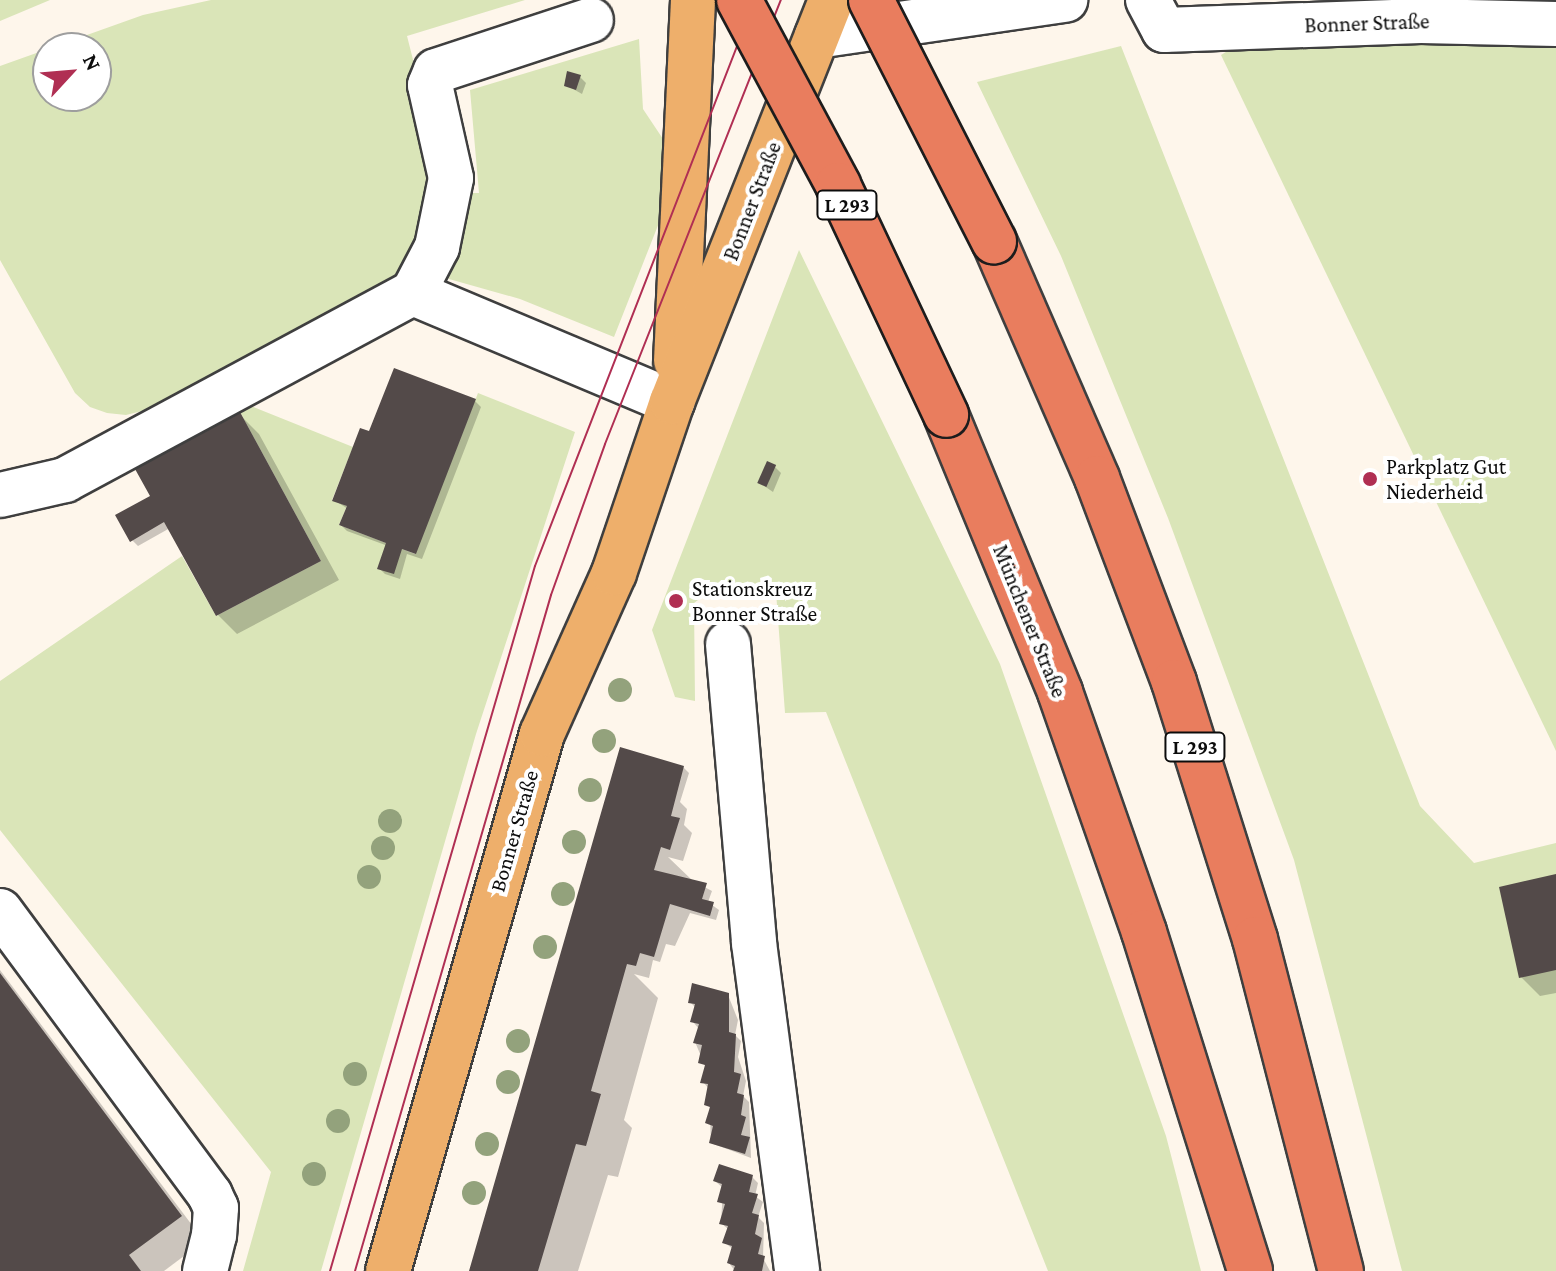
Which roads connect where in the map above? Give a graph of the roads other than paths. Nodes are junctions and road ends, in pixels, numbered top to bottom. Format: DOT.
graph roads {
  1 [pos="693,0"];
  2 [pos="739,0"];
  3 [pos="871,0"];
  4 [pos="1065,0"];
  5 [pos="1156,15"];
  6 [pos="591,20"];
  7 [pos="1556,24"];
  8 [pos="817,36"];
  9 [pos="413,293"];
  10 [pos="672,402"];
  11 [pos="0,495"];
  12 [pos="728,644"];
  13 [pos="0,911"];
  14 [pos="205,1271"];
  15 [pos="388,1271"];
  16 [pos="797,1271"];
  17 [pos="1250,1271"];
  18 [pos="1341,1271"];
  1 -- 10 [label="main road, Bonner Straße"];
  2 -- 17 [label="highway, Münchener Straße / L 293, bridge"];
  3 -- 18 [label="highway, L 293, bridge"];
  4 -- 8 [label="street"];
  5 -- 7 [label="street, Bonner Straße"];
  6 -- 9 [label="street"];
  8 -- 10 [label="main road, Bonner Straße"];
  9 -- 10 [label="street"];
  9 -- 11 [label="street"];
  10 -- 15 [label="main road, Bonner Straße"];
  12 -- 16 [label="street"];
  13 -- 14 [label="street"];
}
